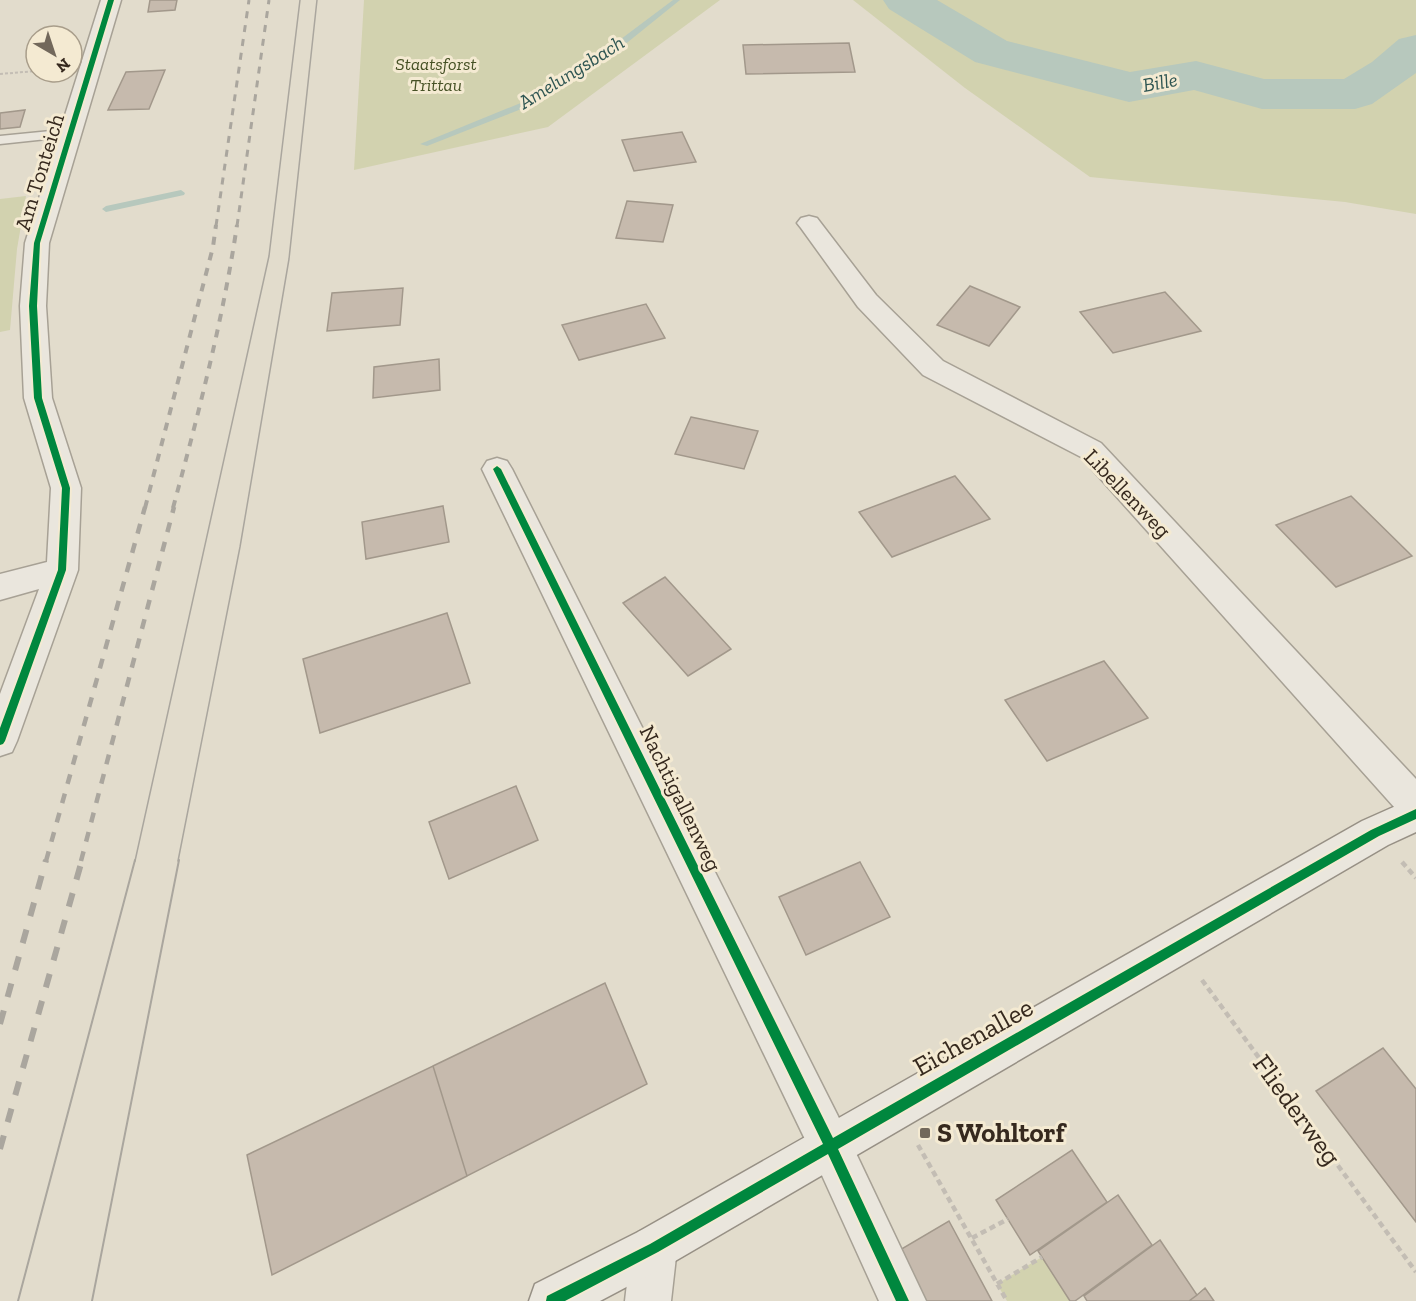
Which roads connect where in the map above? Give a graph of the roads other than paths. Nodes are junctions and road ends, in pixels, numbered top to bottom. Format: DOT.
graph roads {
  1 [pos="111,0"];
  2 [pos="71,133"];
  3 [pos="0,140"];
  4 [pos="809,223"];
  5 [pos="496,469"];
  6 [pos="62,570"];
  7 [pos="0,587"];
  8 [pos="0,741"];
  9 [pos="1416,805"];
  10 [pos="1416,814"];
  11 [pos="830,1144"];
  12 [pos="654,1248"];
  13 [pos="552,1301"];
  14 [pos="648,1301"];
  15 [pos="903,1301"];
  1 -- 2 [label="street, Am Tonteich"];
  2 -- 3 [label="lane"];
  2 -- 6 [label="street, Am Tonteich"];
  4 -- 9 [label="street, Libellenweg"];
  5 -- 11 [label="street, Nachtigallenweg"];
  6 -- 7 [label="street"];
  6 -- 8 [label="street, Am Tonteich"];
  10 -- 11 [label="street, Eichenallee"];
  11 -- 12 [label="street, Eichenallee"];
  11 -- 15 [label="street, Nachtigallenweg"];
  12 -- 13 [label="street, Eichenallee"];
  12 -- 14 [label="street"];
}
